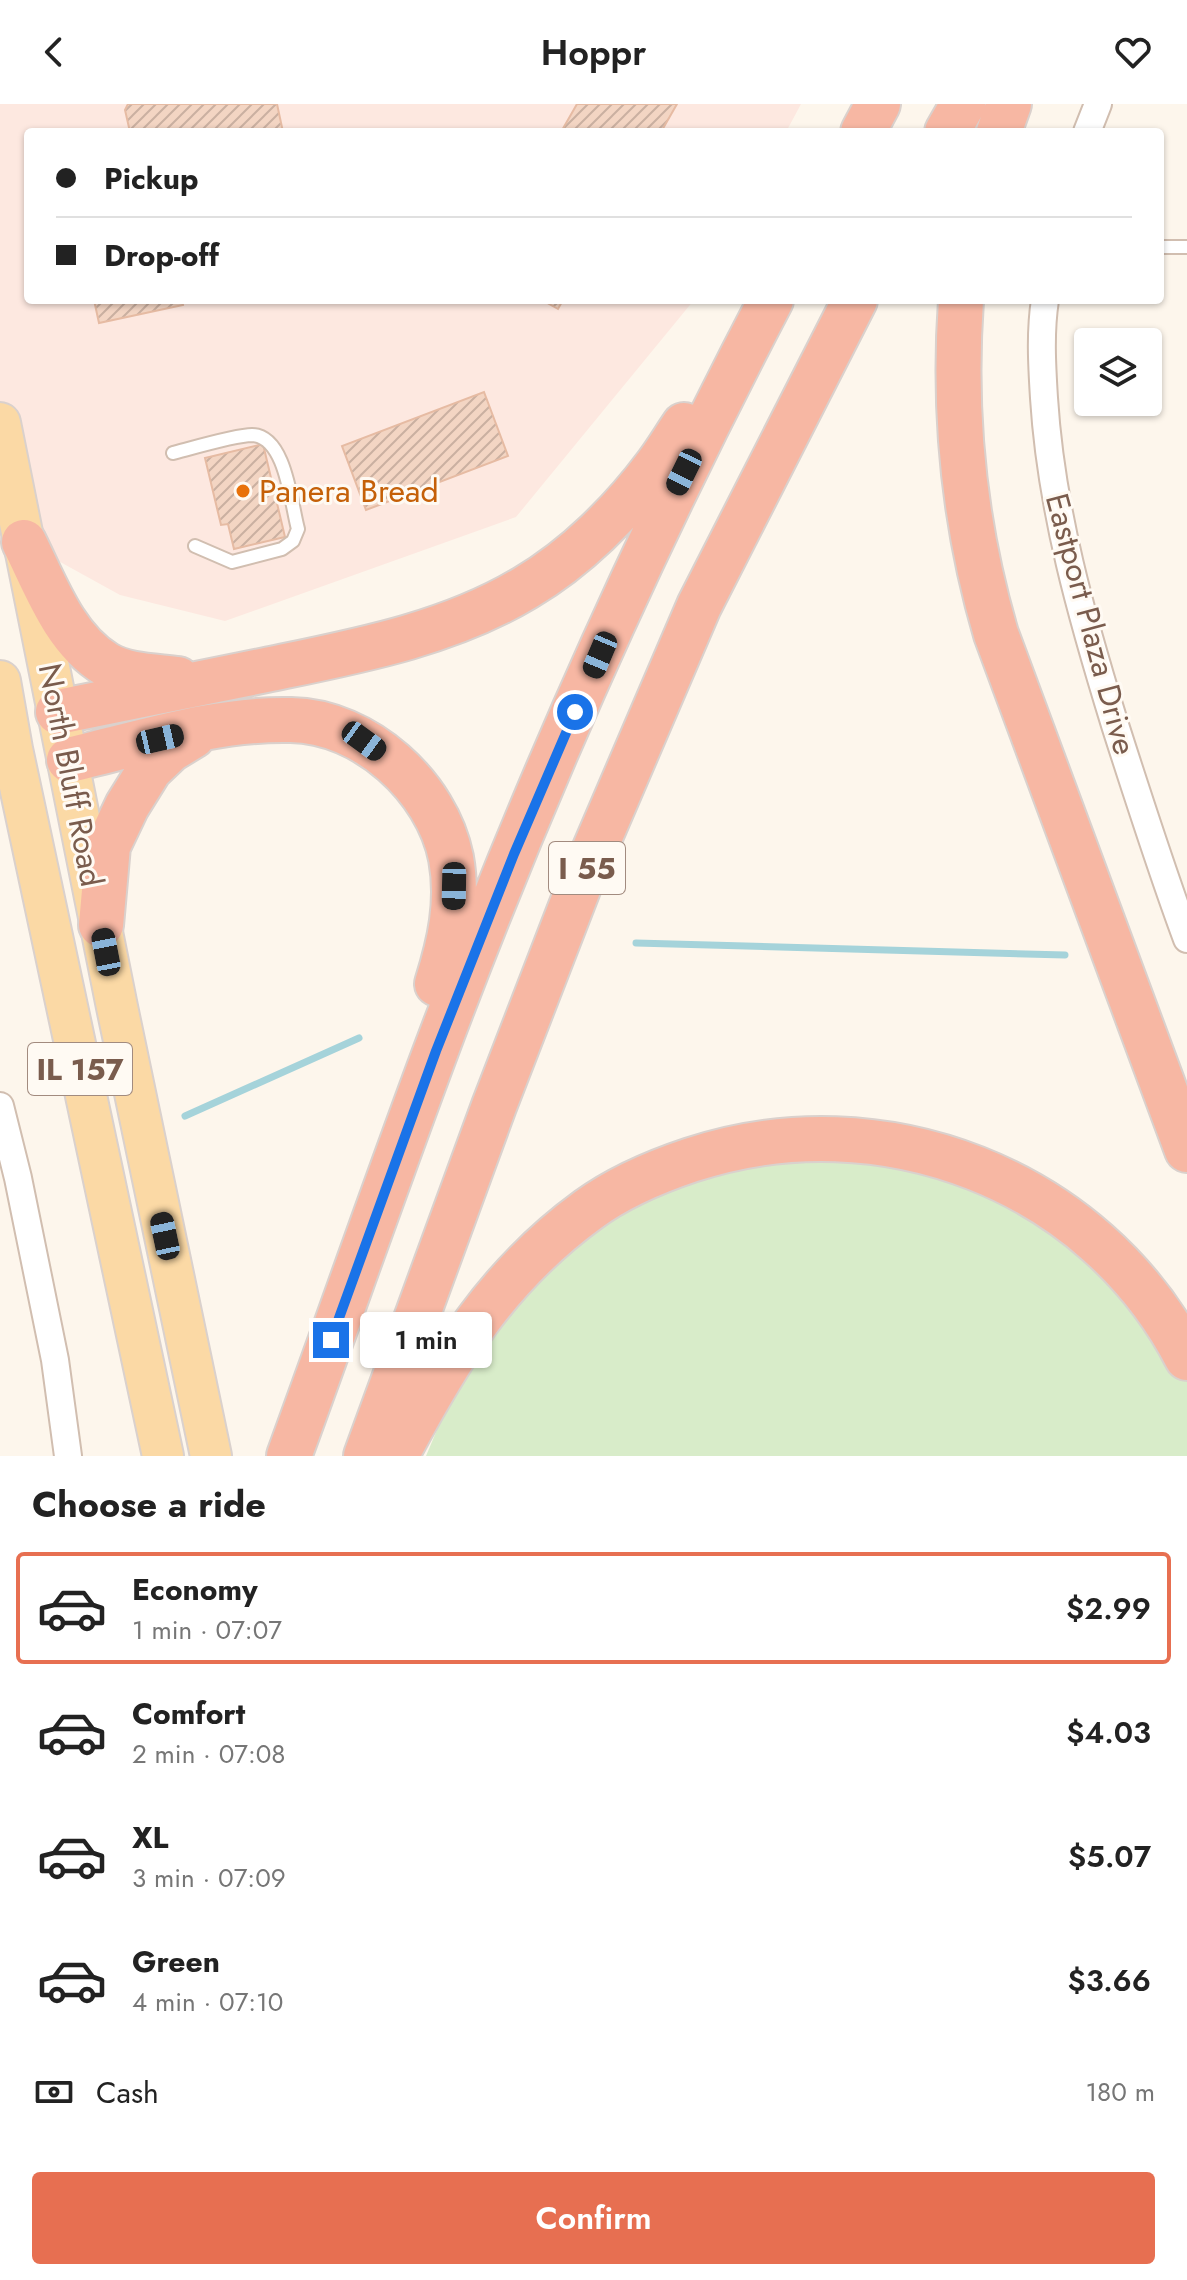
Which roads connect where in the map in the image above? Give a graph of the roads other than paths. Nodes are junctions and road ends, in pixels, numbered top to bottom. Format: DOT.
graph roads {
  1 [pos="878,104"];
  2 [pos="963,104"];
  3 [pos="1009,104"];
  4 [pos="1098,104"];
  5 [pos="865,128"];
  6 [pos="949,128"];
  7 [pos="1000,128"];
  8 [pos="1089,128"];
  9 [pos="1164,247"];
  10 [pos="1187,247"];
  11 [pos="769,304"];
  12 [pos="853,304"];
  13 [pos="961,304"];
  14 [pos="1045,304"];
  15 [pos="727,385"];
  16 [pos="0,423"];
  17 [pos="173,453"];
  18 [pos="24,542"];
  19 [pos="195,546"];
  20 [pos="0,681"];
  21 [pos="208,682"];
  22 [pos="58,712"];
  23 [pos="206,729"];
  24 [pos="6,751"];
  25 [pos="69,760"];
  26 [pos="1182,911"];
  27 [pos="101,925"];
  28 [pos="1187,939"];
  29 [pos="436,1051"];
  30 [pos="0,1106"];
  31 [pos="1187,1150"];
  32 [pos="1187,1358"];
  33 [pos="68,1456"];
  34 [pos="163,1456"];
  35 [pos="211,1456"];
  36 [pos="289,1456"];
  37 [pos="366,1456"];
  38 [pos="396,1456"];
  1 -- 5 [label="highway"];
  2 -- 6 [label="highway"];
  3 -- 7 [label="highway"];
  4 -- 8 [label="street"];
  9 -- 10 [label="lane"];
  11 -- 15 [label="highway, I 55"];
  12 -- 37 [label="highway, I 55"];
  13 -- 31 [label="highway"];
  14 -- 26 [label="street, Eastport Plaza Drive"];
  15 -- 21 [label="highway"];
  15 -- 29 [label="highway, I 55"];
  16 -- 18 [label="main road, North Bluff Road / IL 157"];
  17 -- 19 [label="lane"];
  18 -- 21 [label="highway"];
  18 -- 22 [label="main road, North Bluff Road / IL 157"];
  20 -- 24 [label="main road, North Bluff Road / IL 157"];
  21 -- 22 [label="highway"];
  22 -- 24 [label="main road"];
  22 -- 25 [label="main road, North Bluff Road / IL 157"];
  23 -- 25 [label="highway"];
  23 -- 27 [label="highway"];
  23 -- 29 [label="highway"];
  24 -- 25 [label="main road"];
  24 -- 34 [label="main road, North Bluff Road / IL 157"];
  25 -- 27 [label="main road, North Bluff Road / IL 157"];
  26 -- 28 [label="street, Eastport Plaza Drive"];
  27 -- 35 [label="main road, North Bluff Road / IL 157"];
  29 -- 36 [label="highway, I 55"];
  30 -- 33 [label="street"];
  32 -- 38 [label="highway"];
}
